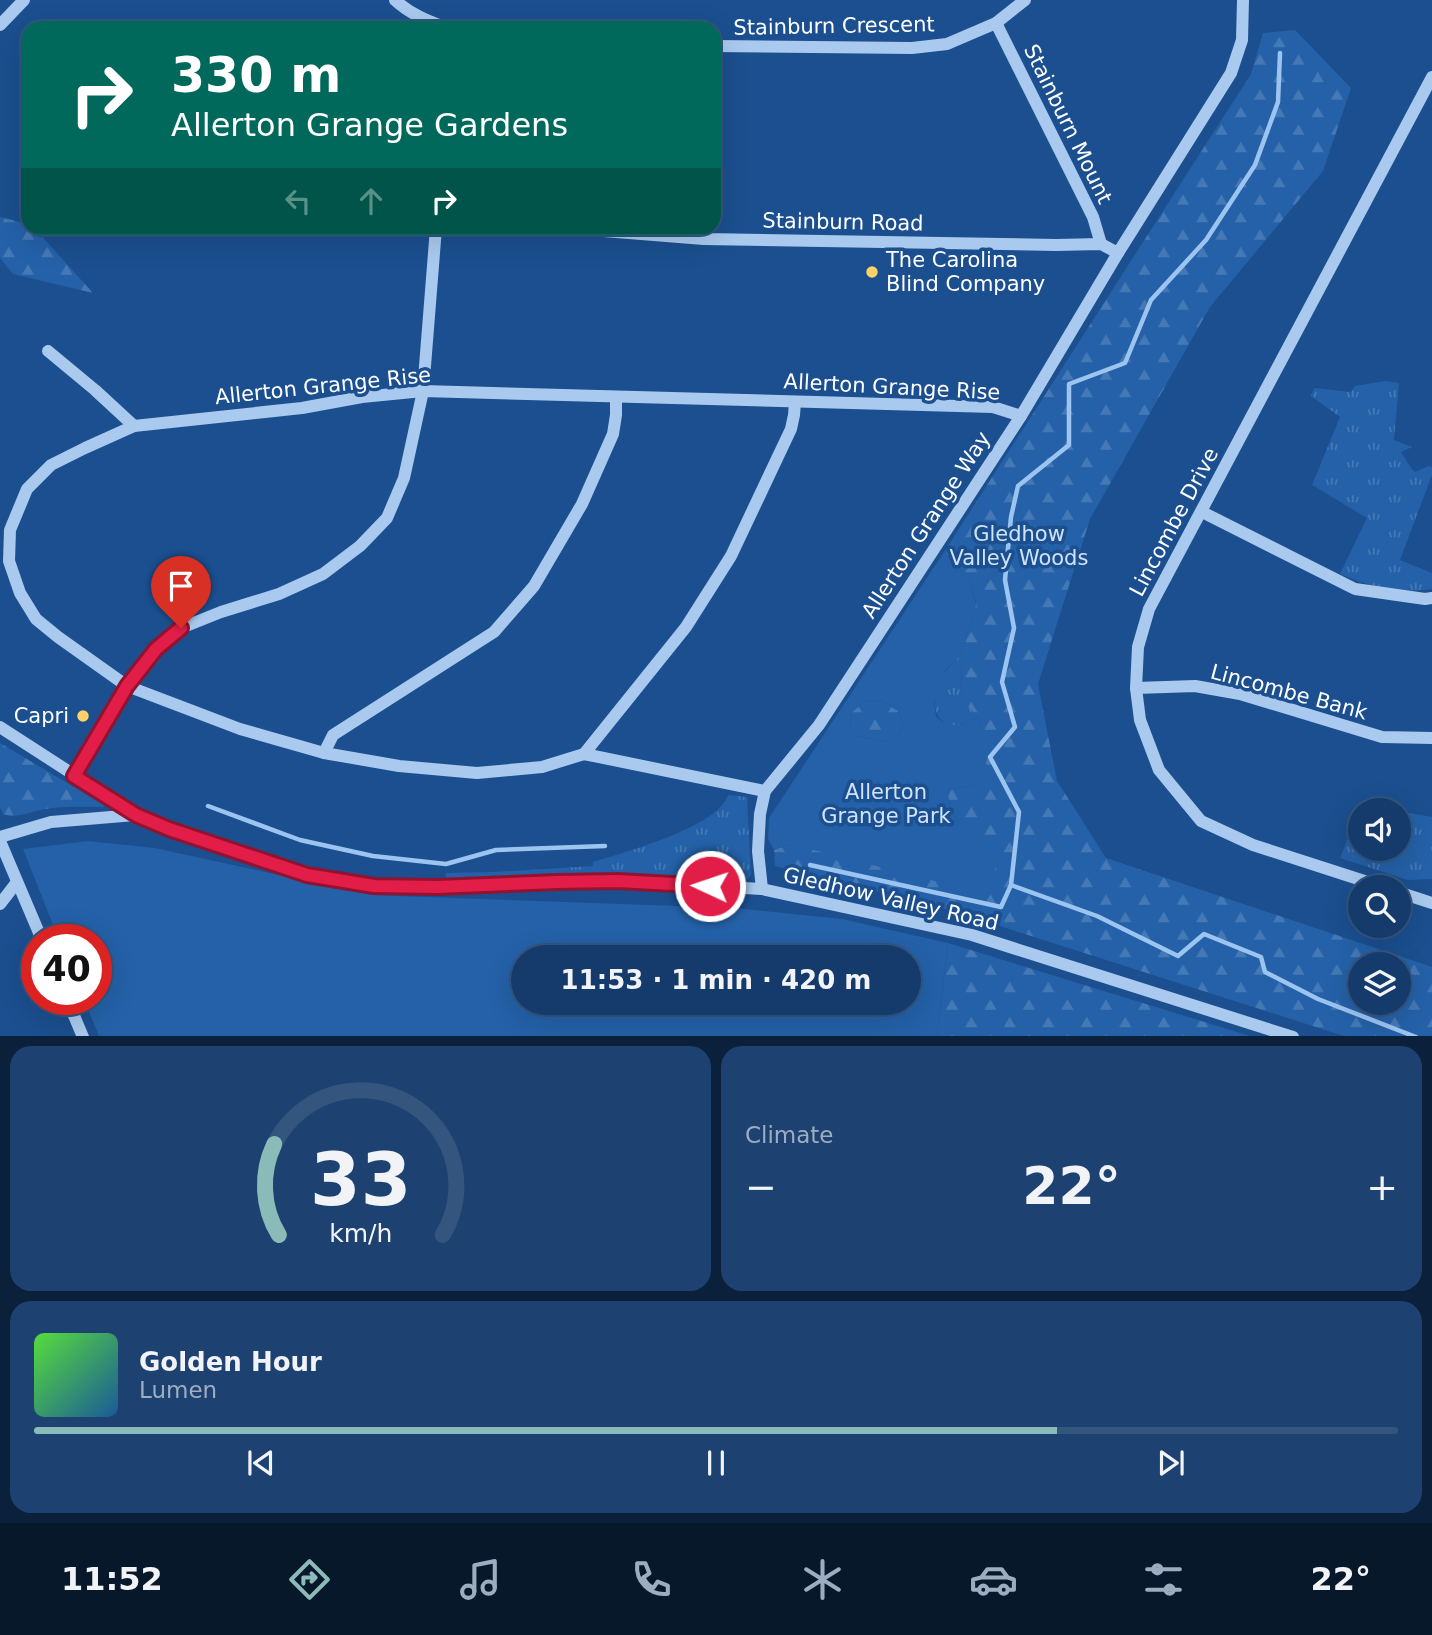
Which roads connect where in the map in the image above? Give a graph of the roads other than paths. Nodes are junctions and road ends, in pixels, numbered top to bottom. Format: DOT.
graph roads {
  1 [pos="24,0"];
  2 [pos="395,0"];
  3 [pos="1025,0"];
  4 [pos="1243,0"];
  5 [pos="429,21"];
  6 [pos="996,23"];
  7 [pos="0,25"];
  8 [pos="721,46"];
  9 [pos="1432,77"];
  10 [pos="435,235"];
  11 [pos="654,235"];
  12 [pos="1101,244"];
  13 [pos="1118,253"];
  14 [pos="48,351"];
  15 [pos="423,391"];
  16 [pos="615,397"];
  17 [pos="795,402"];
  18 [pos="1021,416"];
  19 [pos="134,426"];
  20 [pos="1202,512"];
  21 [pos="5,528"];
  22 [pos="1432,597"];
  23 [pos="127,686"];
  24 [pos="1136,688"];
  25 [pos="0,727"];
  26 [pos="1432,738"];
  27 [pos="324,753"];
  28 [pos="584,754"];
  29 [pos="74,776"];
  30 [pos="765,791"];
  31 [pos="136,815"];
  32 [pos="0,839"];
  33 [pos="1348,876"];
  34 [pos="17,882"];
  35 [pos="762,889"];
  36 [pos="1432,893"];
  37 [pos="1412,897"];
  38 [pos="1432,903"];
  39 [pos="0,904"];
  40 [pos="34,924"];
  41 [pos="74,1015"];
  42 [pos="83,1036"];
  43 [pos="1290,1036"];
  1 -- 7 [label="street"];
  2 -- 5 [label="street"];
  3 -- 6 [label="street, Stainburn Crescent"];
  4 -- 13 [label="street, Allerton Grange Way"];
  6 -- 8 [label="street, Stainburn Crescent"];
  6 -- 12 [label="street, Stainburn Mount"];
  9 -- 20 [label="street, Lincombe Drive"];
  10 -- 15 [label="street"];
  11 -- 12 [label="street, Stainburn Road"];
  12 -- 13 [label="street, Stainburn Road"];
  13 -- 18 [label="street, Allerton Grange Way"];
  14 -- 19 [label="street"];
  15 -- 16 [label="street, Allerton Grange Rise"];
  15 -- 19 [label="street, Allerton Grange Rise"];
  15 -- 23 [label="street"];
  16 -- 17 [label="street, Allerton Grange Rise"];
  16 -- 27 [label="street"];
  17 -- 18 [label="street, Allerton Grange Rise"];
  17 -- 28 [label="street"];
  18 -- 30 [label="street, Allerton Grange Way"];
  19 -- 21 [label="street, Allerton Grange Rise"];
  20 -- 22 [label="street"];
  20 -- 24 [label="street, Lincombe Drive"];
  21 -- 23 [label="street, Allerton Grange Rise"];
  23 -- 27 [label="street, Allerton Grange Rise"];
  23 -- 29 [label="street"];
  24 -- 26 [label="street, Lincombe Bank"];
  24 -- 33 [label="street, Lincombe Drive"];
  25 -- 29 [label="street, Gledhow Valley Road"];
  27 -- 28 [label="street, Allerton Grange Rise"];
  28 -- 30 [label="street"];
  29 -- 31 [label="street, Gledhow Valley Road"];
  30 -- 35 [label="street, Allerton Grange Way"];
  31 -- 32 [label="street"];
  31 -- 35 [label="street, Gledhow Valley Road"];
  32 -- 34 [label="street"];
  34 -- 39 [label="street"];
  34 -- 40 [label="street"];
  35 -- 43 [label="street, Gledhow Valley Road"];
  36 -- 37 [label="street"];
  37 -- 38 [label="street"];
  41 -- 42 [label="street"];
}
